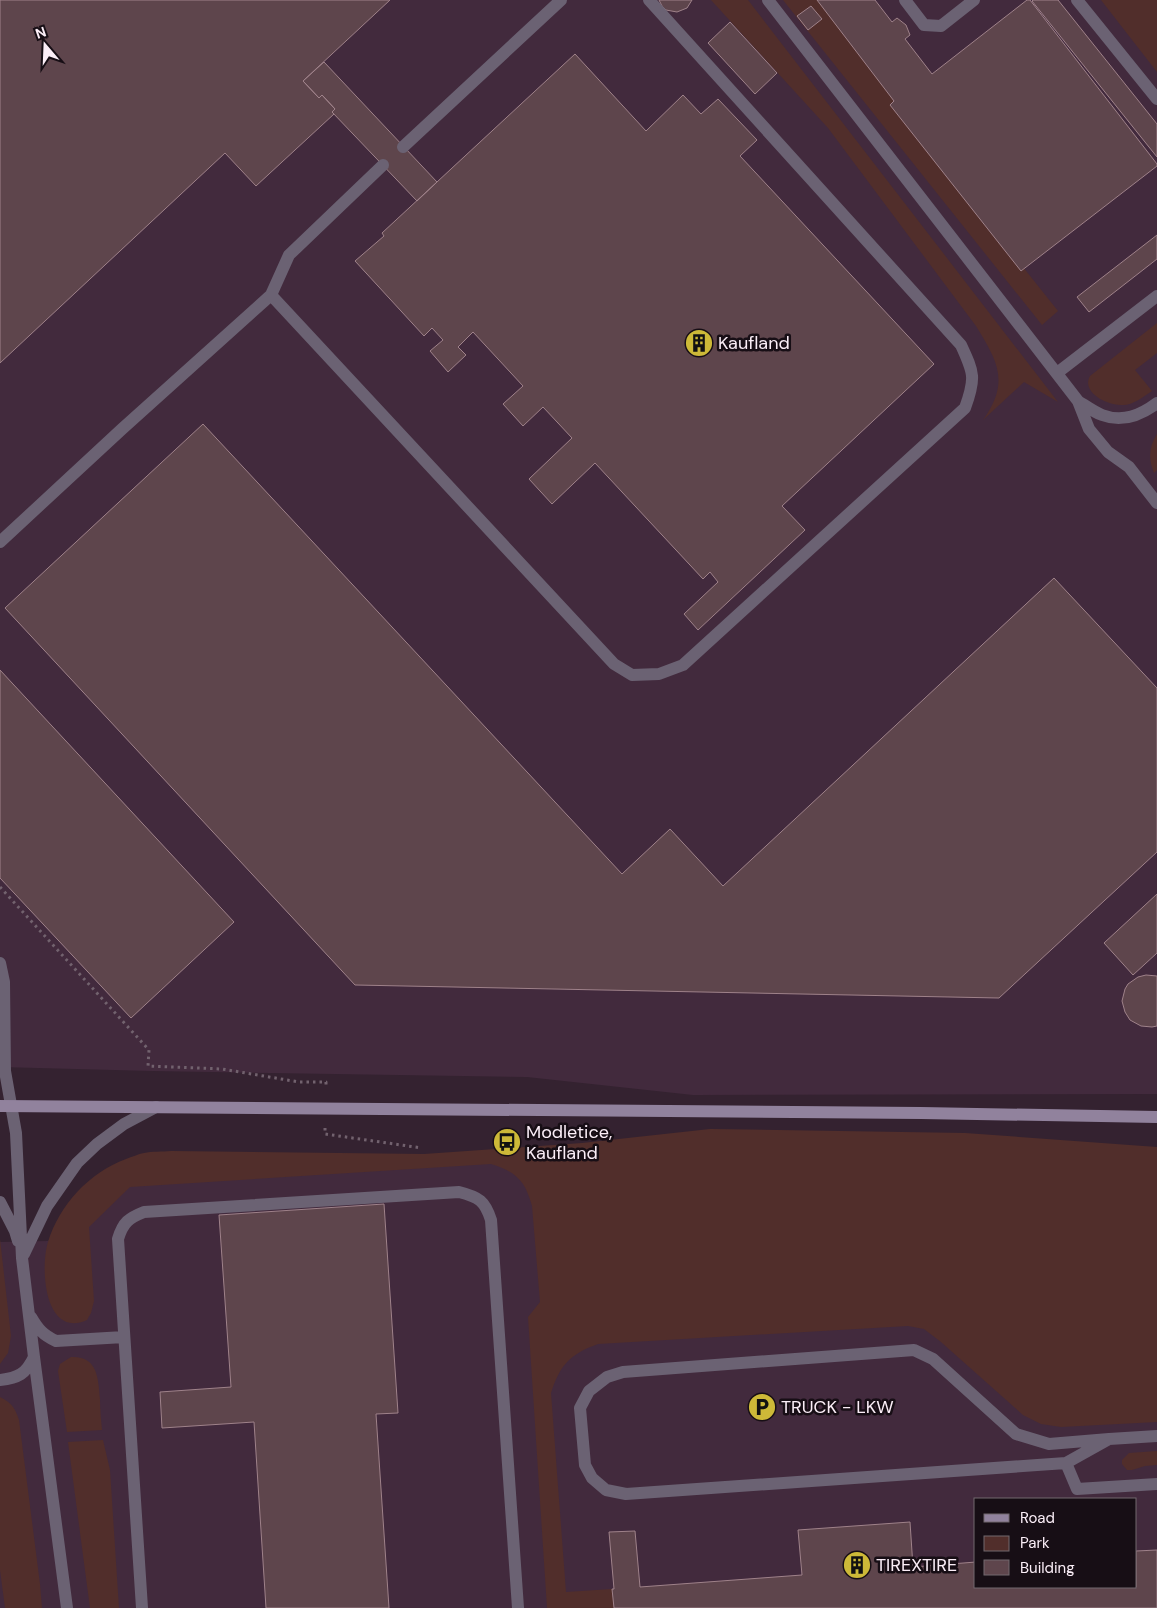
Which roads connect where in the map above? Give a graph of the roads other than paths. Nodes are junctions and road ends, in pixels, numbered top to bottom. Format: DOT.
graph roads {
  1 [pos="561,0"];
  2 [pos="648,0"];
  3 [pos="768,0"];
  4 [pos="904,0"];
  5 [pos="974,0"];
  6 [pos="1077,0"];
  7 [pos="1157,98"];
  8 [pos="403,147"];
  9 [pos="383,165"];
  10 [pos="271,295"];
  11 [pos="1157,296"];
  12 [pos="1056,373"];
  13 [pos="1078,401"];
  14 [pos="1157,403"];
  15 [pos="1157,503"];
  16 [pos="0,542"];
  17 [pos="0,963"];
  18 [pos="5,1106"];
  19 [pos="156,1107"];
  20 [pos="1157,1117"];
  21 [pos="0,1202"];
  22 [pos="22,1258"];
  23 [pos="29,1312"];
  24 [pos="124,1337"];
  25 [pos="34,1357"];
  26 [pos="0,1380"];
  27 [pos="1157,1436"];
  28 [pos="1109,1439"];
  29 [pos="1066,1463"];
  30 [pos="1157,1484"];
  31 [pos="67,1608"];
  32 [pos="142,1608"];
  33 [pos="518,1608"];
  1 -- 8 [label="lane"];
  2 -- 10 [label="lane"];
  3 -- 12 [label="lane"];
  4 -- 5 [label="lane"];
  6 -- 7 [label="lane"];
  9 -- 10 [label="lane"];
  10 -- 16 [label="lane"];
  11 -- 12 [label="lane"];
  12 -- 13 [label="lane"];
  13 -- 14 [label="lane"];
  13 -- 15 [label="lane"];
  17 -- 18 [label="lane"];
  18 -- 19 [label="main road"];
  18 -- 22 [label="lane"];
  19 -- 20 [label="main road"];
  19 -- 22 [label="lane"];
  21 -- 22 [label="lane"];
  22 -- 23 [label="lane"];
  23 -- 24 [label="lane"];
  23 -- 25 [label="lane"];
  24 -- 32 [label="lane"];
  24 -- 33 [label="lane"];
  25 -- 26 [label="lane"];
  25 -- 31 [label="lane"];
  27 -- 28 [label="lane"];
  28 -- 29 [label="lane"];
  28 -- 29 [label="lane"];
  29 -- 30 [label="lane"];
}
